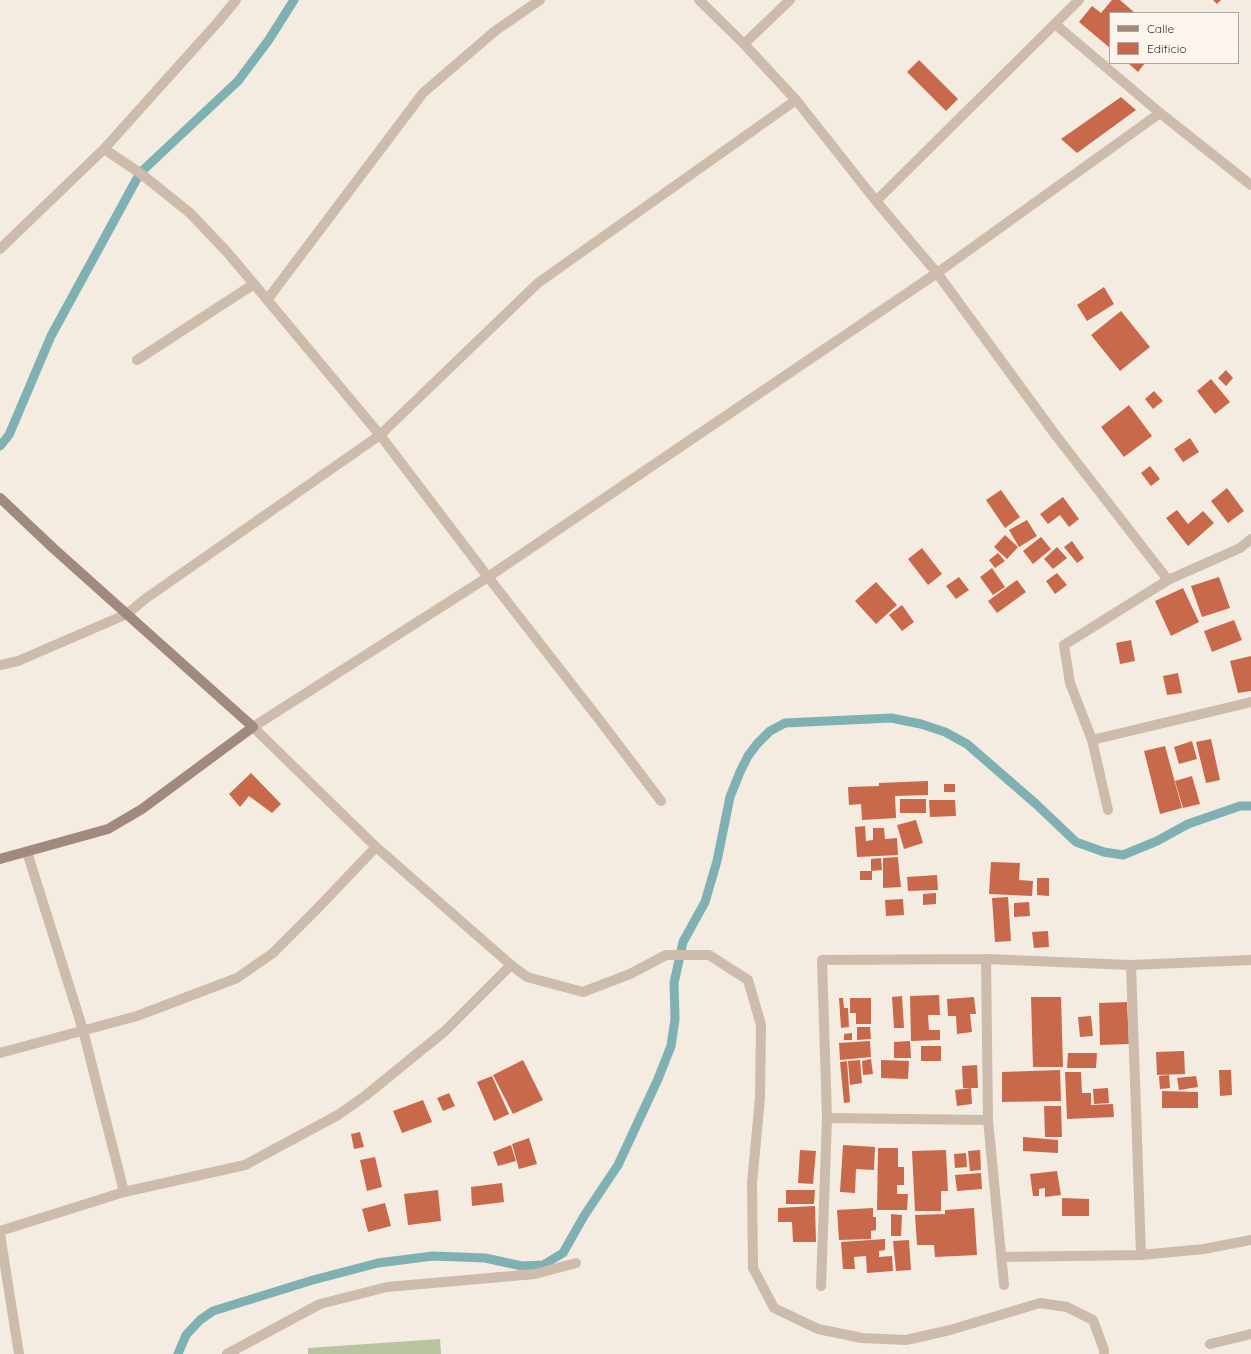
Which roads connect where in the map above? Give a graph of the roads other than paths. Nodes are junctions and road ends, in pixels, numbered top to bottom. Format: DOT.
graph roads {
  1 [pos="236,0"];
  2 [pos="540,0"];
  3 [pos="699,0"];
  4 [pos="790,0"];
  5 [pos="1079,0"];
  6 [pos="1055,24"];
  7 [pos="744,44"];
  8 [pos="796,100"];
  9 [pos="1160,114"];
  10 [pos="104,149"];
  11 [pos="1251,185"];
  12 [pos="876,201"];
  13 [pos="0,249"];
  14 [pos="937,273"];
  15 [pos="254,284"];
  16 [pos="267,300"];
  17 [pos="137,360"];
  18 [pos="380,435"];
  19 [pos="0,498"];
  20 [pos="1251,539"];
  21 [pos="1251,546"];
  22 [pos="1240,548"];
  23 [pos="488,577"];
  24 [pos="1168,580"];
  25 [pos="127,614"];
  26 [pos="0,665"];
  27 [pos="1251,702"];
  28 [pos="253,727"];
  29 [pos="1092,740"];
  30 [pos="660,801"];
  31 [pos="1108,810"];
  32 [pos="376,847"];
  33 [pos="27,852"];
  34 [pos="0,859"];
  35 [pos="986,959"];
  36 [pos="1251,960"];
  37 [pos="511,965"];
  38 [pos="1131,965"];
  39 [pos="83,1030"];
  40 [pos="0,1053"];
  41 [pos="827,1118"];
  42 [pos="988,1120"];
  43 [pos="124,1192"];
  44 [pos="0,1233"];
  45 [pos="1251,1240"];
  46 [pos="1141,1255"];
  47 [pos="1001,1257"];
  48 [pos="576,1263"];
  49 [pos="821,1286"];
  50 [pos="1004,1286"];
  51 [pos="1251,1334"];
  52 [pos="1210,1344"];
  53 [pos="19,1354"];
  54 [pos="227,1354"];
  55 [pos="1104,1354"];
  1 -- 10 [label="street"];
  2 -- 16 [label="street"];
  3 -- 7 [label="street"];
  4 -- 7 [label="street"];
  5 -- 6 [label="street"];
  6 -- 9 [label="street"];
  6 -- 12 [label="street"];
  7 -- 8 [label="street"];
  8 -- 12 [label="street"];
  8 -- 18 [label="street"];
  9 -- 11 [label="street"];
  9 -- 14 [label="street"];
  10 -- 13 [label="street"];
  10 -- 15 [label="street"];
  12 -- 14 [label="street"];
  14 -- 23 [label="street"];
  14 -- 24 [label="street"];
  15 -- 16 [label="street"];
  15 -- 17 [label="street"];
  16 -- 18 [label="street"];
  18 -- 23 [label="street"];
  18 -- 25 [label="street"];
  19 -- 25 [label="street"];
  20 -- 22 [label="street"];
  21 -- 22 [label="street"];
  22 -- 24 [label="street"];
  23 -- 28 [label="street"];
  23 -- 30 [label="street"];
  24 -- 29 [label="street"];
  25 -- 26 [label="street"];
  25 -- 28 [label="street"];
  27 -- 29 [label="street"];
  28 -- 32 [label="street"];
  28 -- 33 [label="street"];
  29 -- 31 [label="street"];
  32 -- 37 [label="street"];
  32 -- 39 [label="street"];
  33 -- 34 [label="street"];
  33 -- 39 [label="street"];
  35 -- 38 [label="street"];
  35 -- 41 [label="street"];
  35 -- 42 [label="street"];
  36 -- 38 [label="street"];
  37 -- 43 [label="street"];
  37 -- 55 [label="street"];
  38 -- 46 [label="street"];
  39 -- 40 [label="street"];
  39 -- 43 [label="street"];
  41 -- 42 [label="street"];
  41 -- 49 [label="street"];
  42 -- 47 [label="street"];
  43 -- 44 [label="street"];
  44 -- 53 [label="street"];
  45 -- 46 [label="street"];
  46 -- 47 [label="street"];
  47 -- 50 [label="street"];
  48 -- 54 [label="street"];
  51 -- 52 [label="street"];
}
